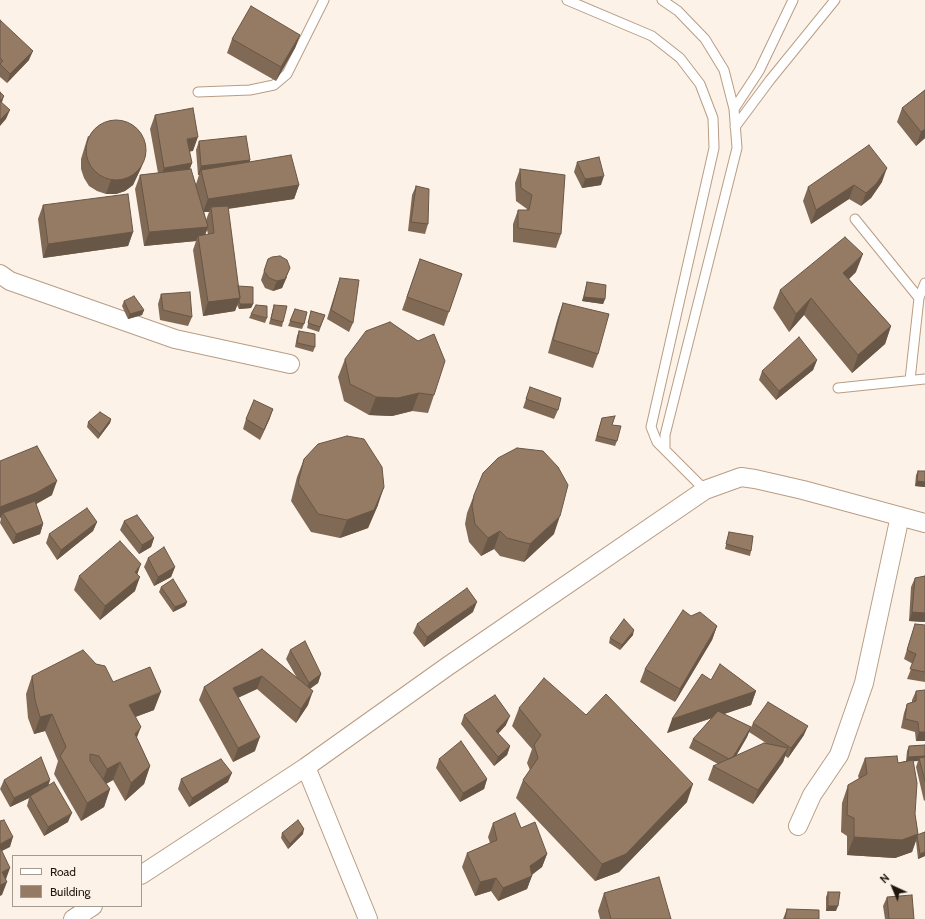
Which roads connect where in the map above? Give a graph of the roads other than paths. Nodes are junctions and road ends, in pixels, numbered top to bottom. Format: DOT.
graph roads {
  1 [pos="324,0"];
  2 [pos="567,0"];
  3 [pos="662,0"];
  4 [pos="793,0"];
  5 [pos="835,0"];
  6 [pos="198,92"];
  7 [pos="734,109"];
  8 [pos="735,127"];
  9 [pos="855,219"];
  10 [pos="0,274"];
  11 [pos="925,283"];
  12 [pos="919,298"];
  13 [pos="290,364"];
  14 [pos="925,379"];
  15 [pos="910,380"];
  16 [pos="838,388"];
  17 [pos="652,434"];
  18 [pos="665,435"];
  19 [pos="665,450"];
  20 [pos="705,490"];
  21 [pos="900,516"];
  22 [pos="925,522"];
  23 [pos="306,767"];
  24 [pos="798,826"];
  25 [pos="142,873"];
  26 [pos="91,907"];
  27 [pos="73,919"];
  28 [pos="368,919"];
  1 -- 6 [label="lane"];
  2 -- 17 [label="lane"];
  3 -- 7 [label="lane"];
  4 -- 7 [label="lane"];
  5 -- 8 [label="lane"];
  7 -- 8 [label="lane"];
  8 -- 18 [label="lane"];
  9 -- 12 [label="lane"];
  10 -- 13 [label="street"];
  11 -- 12 [label="lane"];
  12 -- 15 [label="lane"];
  14 -- 15 [label="lane"];
  15 -- 16 [label="lane"];
  17 -- 18 [label="lane"];
  17 -- 19 [label="lane"];
  18 -- 19 [label="lane"];
  19 -- 20 [label="lane"];
  20 -- 21 [label="street"];
  20 -- 23 [label="street"];
  21 -- 22 [label="street"];
  21 -- 24 [label="street"];
  23 -- 25 [label="street"];
  23 -- 28 [label="street"];
  26 -- 27 [label="street"];
}
